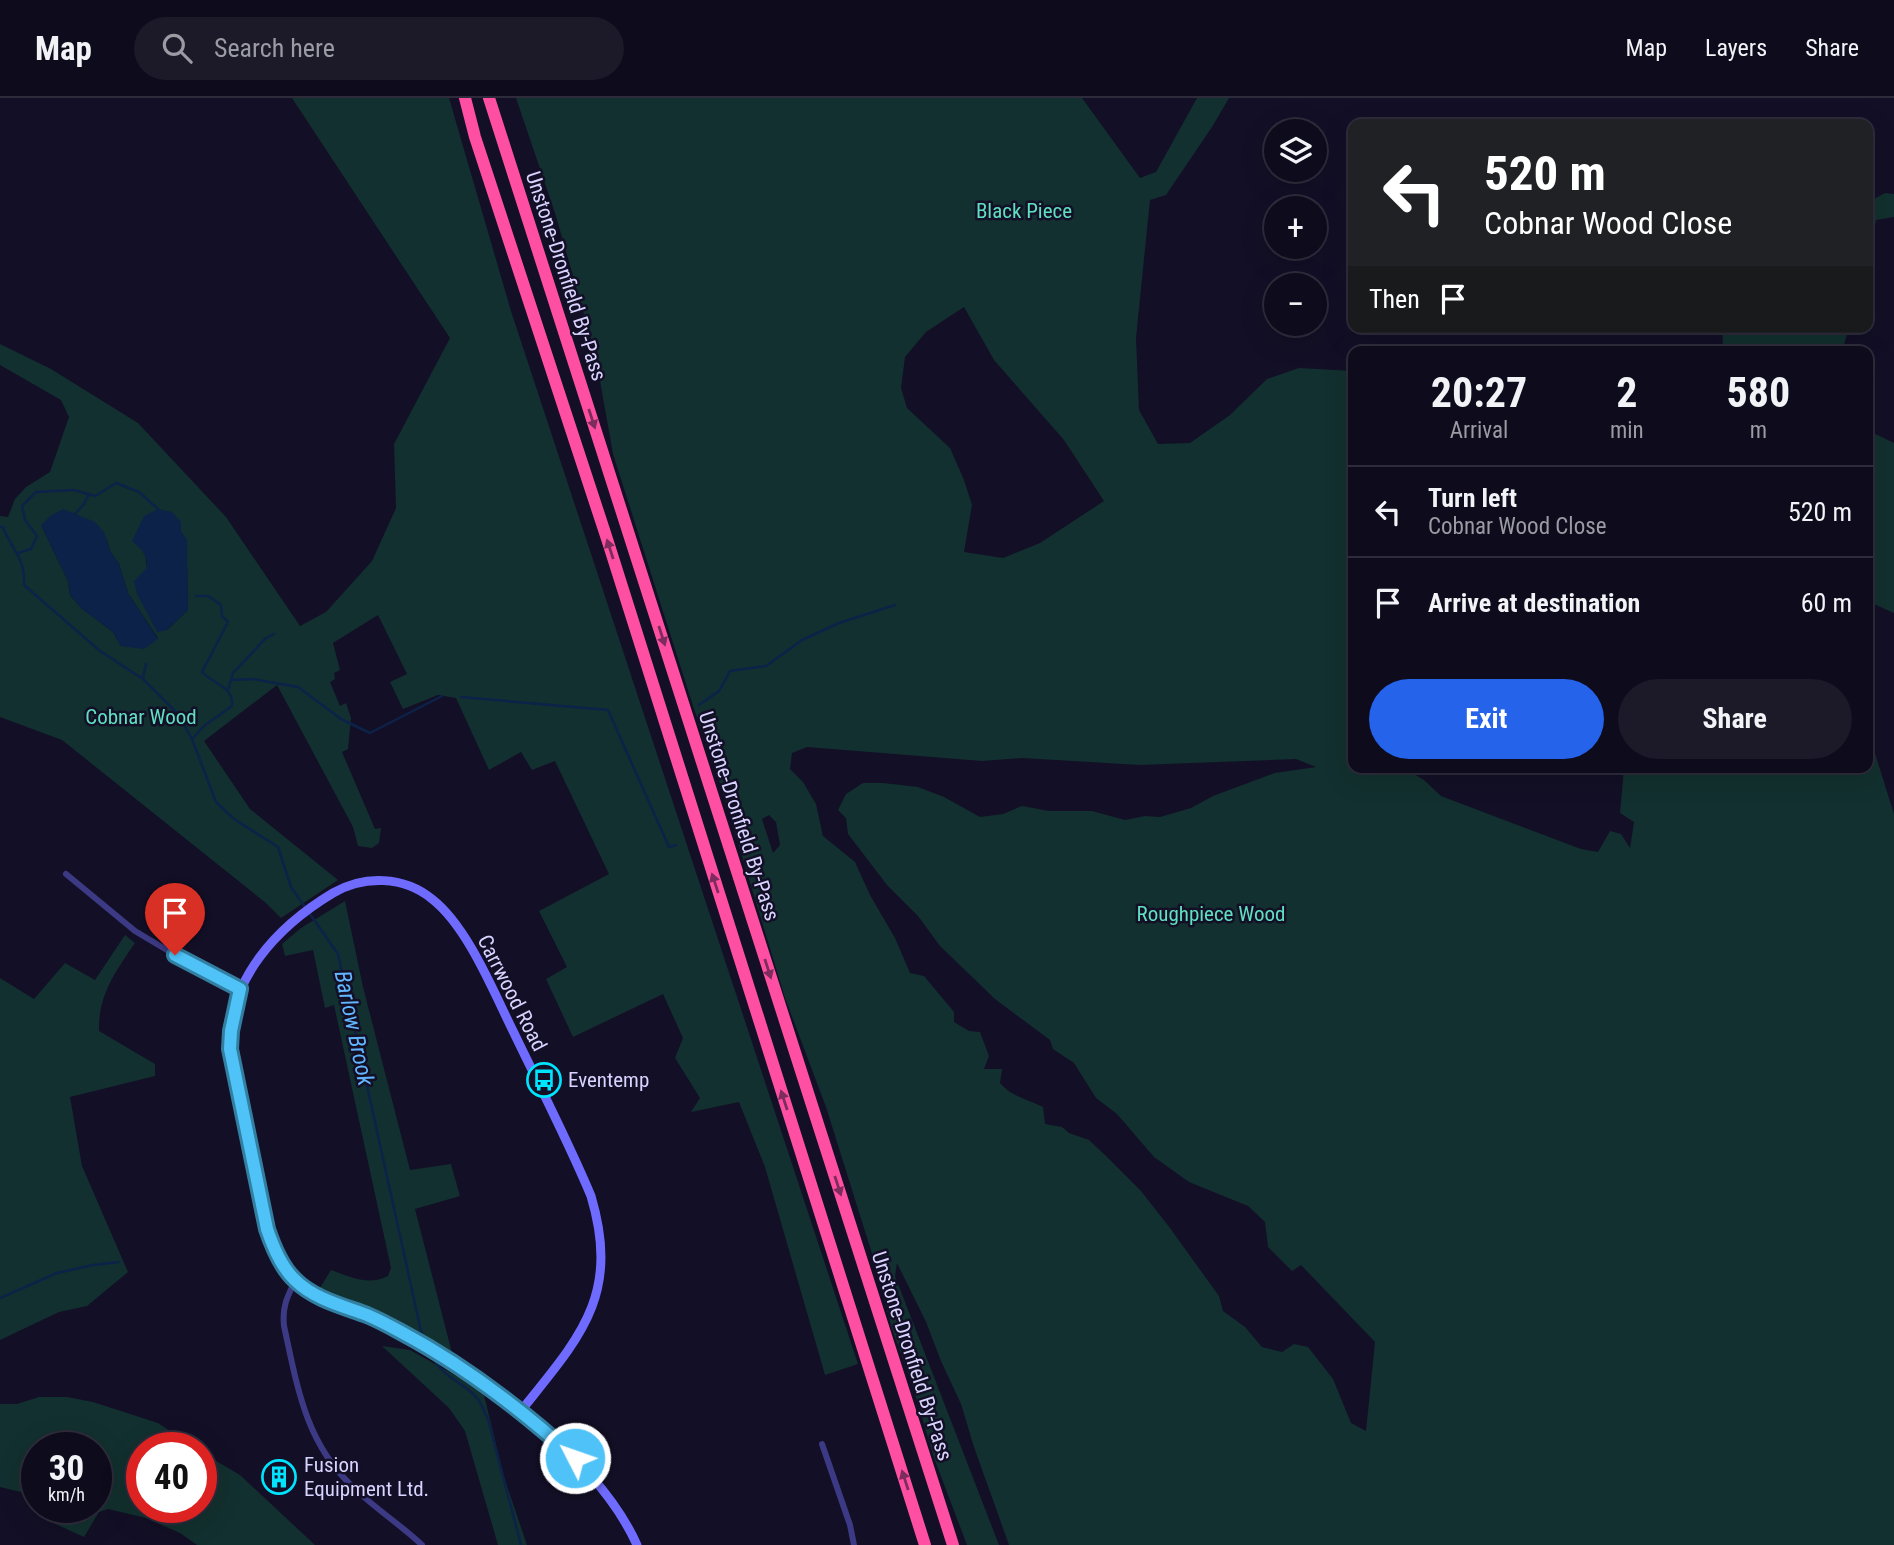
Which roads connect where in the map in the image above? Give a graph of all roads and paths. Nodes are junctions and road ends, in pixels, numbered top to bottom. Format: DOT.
graph roads {
  1 [pos="465,98"];
  2 [pos="489,98"];
  3 [pos="66,874"];
  4 [pos="240,989"];
  5 [pos="295,1281"];
  6 [pos="520,1412"];
  7 [pos="822,1444"];
  8 [pos="422,1545"];
  9 [pos="637,1545"];
  10 [pos="855,1545"];
  11 [pos="925,1545"];
  12 [pos="953,1545"];
  11 -- 1 [label="highway, Unstone-Dronfield By-Pass, one-way"];
  2 -- 12 [label="highway, Unstone-Dronfield By-Pass, one-way"];
  3 -- 4 [label="street"];
  4 -- 5 [label="street"];
  4 -- 6 [label="street, Carrwood Road"];
  5 -- 6 [label="street"];
  5 -- 8 [label="street"];
  6 -- 9 [label="street"];
  7 -- 10 [label="street"];
}
